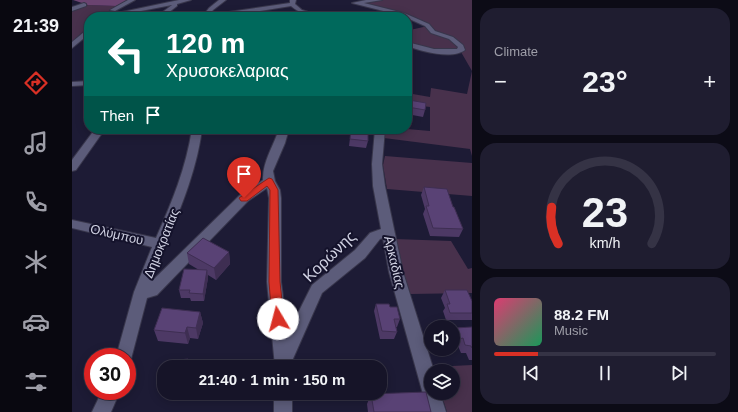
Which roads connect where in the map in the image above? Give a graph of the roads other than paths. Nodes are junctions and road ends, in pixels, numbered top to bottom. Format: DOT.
graph roads {
  1 [pos="132,0"];
  2 [pos="188,0"];
  3 [pos="223,0"];
  4 [pos="379,0"];
  5 [pos="178,2"];
  6 [pos="292,2"];
  7 [pos="84,5"];
  8 [pos="72,9"];
  9 [pos="110,12"];
  10 [pos="126,12"];
  11 [pos="165,12"];
  12 [pos="209,12"];
  13 [pos="238,12"];
  14 [pos="304,12"];
  15 [pos="393,12"];
  16 [pos="412,19"];
  17 [pos="84,35"];
  18 [pos="412,45"];
  19 [pos="72,46"];
  20 [pos="84,83"];
  21 [pos="72,84"];
  22 [pos="96,134"];
  23 [pos="196,134"];
  24 [pos="283,134"];
  25 [pos="380,134"];
  26 [pos="72,168"];
  27 [pos="269,181"];
  28 [pos="72,224"];
  29 [pos="388,232"];
  30 [pos="161,244"];
  31 [pos="142,293"];
  32 [pos="127,348"];
  33 [pos="284,360"];
  34 [pos="285,360"];
  35 [pos="424,368"];
  36 [pos="107,400"];
  37 [pos="283,400"];
  38 [pos="433,400"];
  39 [pos="101,412"];
  40 [pos="283,412"];
  41 [pos="437,412"];
  1 -- 9 [label="street"];
  2 -- 5 [label="street"];
  3 -- 12 [label="street"];
  4 -- 15 [label="street"];
  5 -- 10 [label="street"];
  5 -- 11 [label="street"];
  6 -- 13 [label="street"];
  6 -- 14 [label="street"];
  7 -- 8 [label="street"];
  16 -- 18 [label="street"];
  17 -- 19 [label="street"];
  20 -- 21 [label="street"];
  22 -- 26 [label="street"];
  23 -- 30 [label="street, Δημοκρατίας"];
  24 -- 27 [label="street"];
  25 -- 29 [label="street, Αρκαδίας"];
  27 -- 31 [label="street"];
  27 -- 33 [label="street"];
  28 -- 30 [label="street, Ολύμπου"];
  29 -- 34 [label="street, Κορώνης"];
  29 -- 35 [label="street, Αρκαδίας"];
  30 -- 31 [label="street, Δημοκρατίας"];
  31 -- 32 [label="street, Δημοκρατίας"];
  36 -- 39 [label="street"];
  37 -- 40 [label="street"];
  38 -- 41 [label="street, Αρκαδίας"];
}
